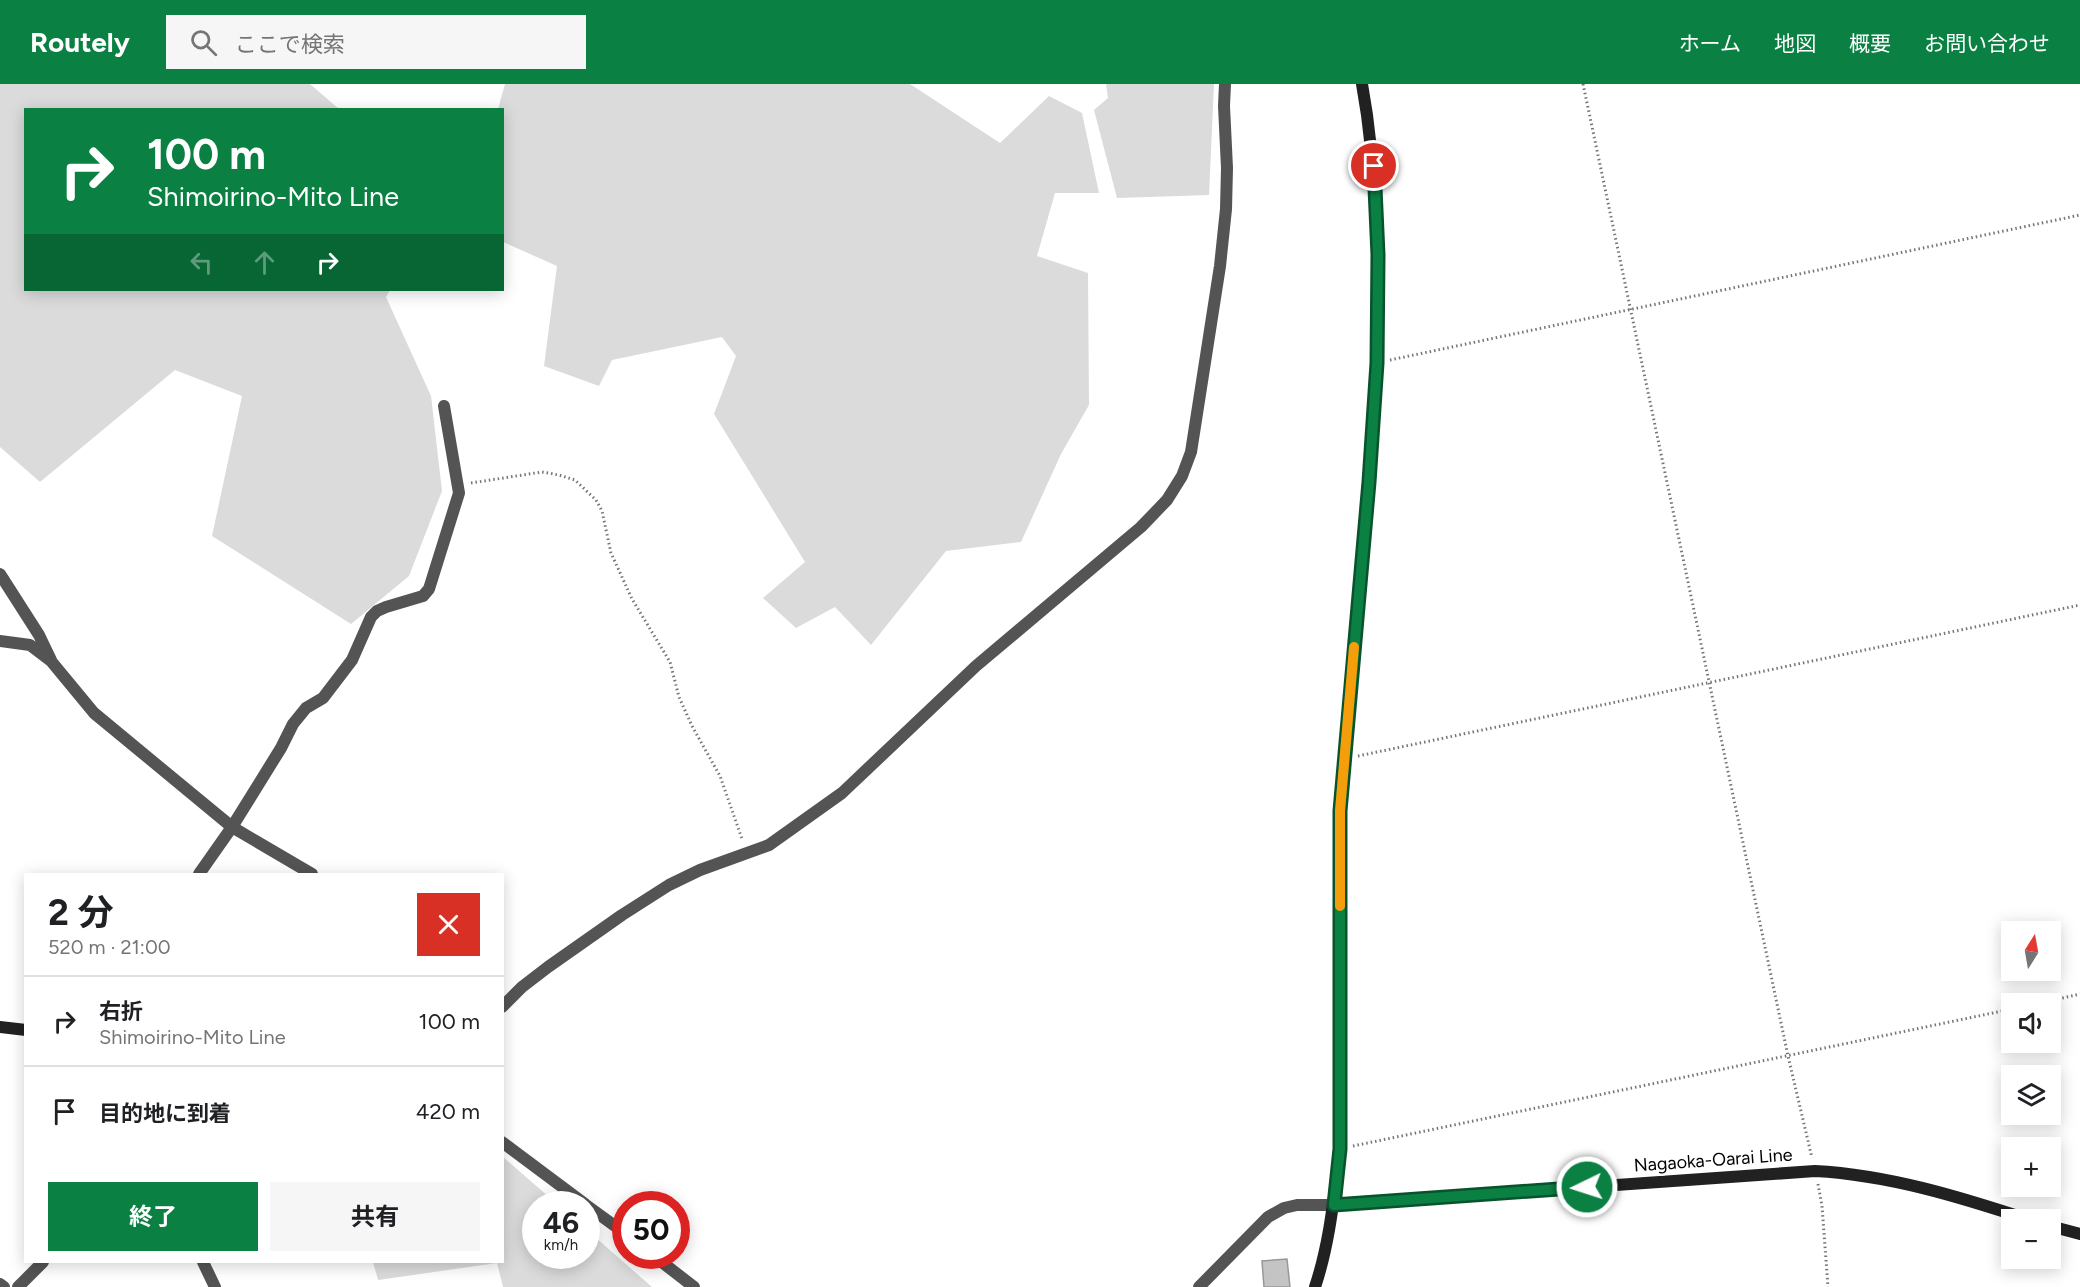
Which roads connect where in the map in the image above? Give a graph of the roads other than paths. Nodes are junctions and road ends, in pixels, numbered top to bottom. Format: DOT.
graph roads {
  1 [pos="1225,84"];
  2 [pos="1362,84"];
  3 [pos="444,406"];
  4 [pos="0,574"];
  5 [pos="0,641"];
  6 [pos="51,661"];
  7 [pos="232,827"];
  8 [pos="200,873"];
  9 [pos="310,873"];
  10 [pos="504,1005"];
  11 [pos="0,1027"];
  12 [pos="24,1030"];
  13 [pos="504,1144"];
  14 [pos="567,1191"];
  15 [pos="1334,1205"];
  16 [pos="2001,1211"];
  17 [pos="2061,1229"];
  18 [pos="2080,1234"];
  19 [pos="42,1263"];
  20 [pos="203,1263"];
  21 [pos="671,1269"];
  22 [pos="0,1284"];
  23 [pos="4,1287"];
  24 [pos="18,1287"];
  25 [pos="215,1287"];
  26 [pos="694,1287"];
  27 [pos="1199,1287"];
  28 [pos="1315,1287"];
  1 -- 10 [label="street"];
  2 -- 15 [label="main road"];
  3 -- 7 [label="street"];
  4 -- 6 [label="street"];
  5 -- 6 [label="street"];
  6 -- 7 [label="street"];
  7 -- 8 [label="street"];
  7 -- 9 [label="street"];
  11 -- 12 [label="main road"];
  13 -- 14 [label="street"];
  15 -- 16 [label="main road, Nagaoka-Oarai Line"];
  15 -- 27 [label="street"];
  15 -- 28 [label="main road"];
  17 -- 18 [label="main road"];
  19 -- 24 [label="street"];
  20 -- 25 [label="street"];
  21 -- 26 [label="street"];
  22 -- 23 [label="street"];
}
